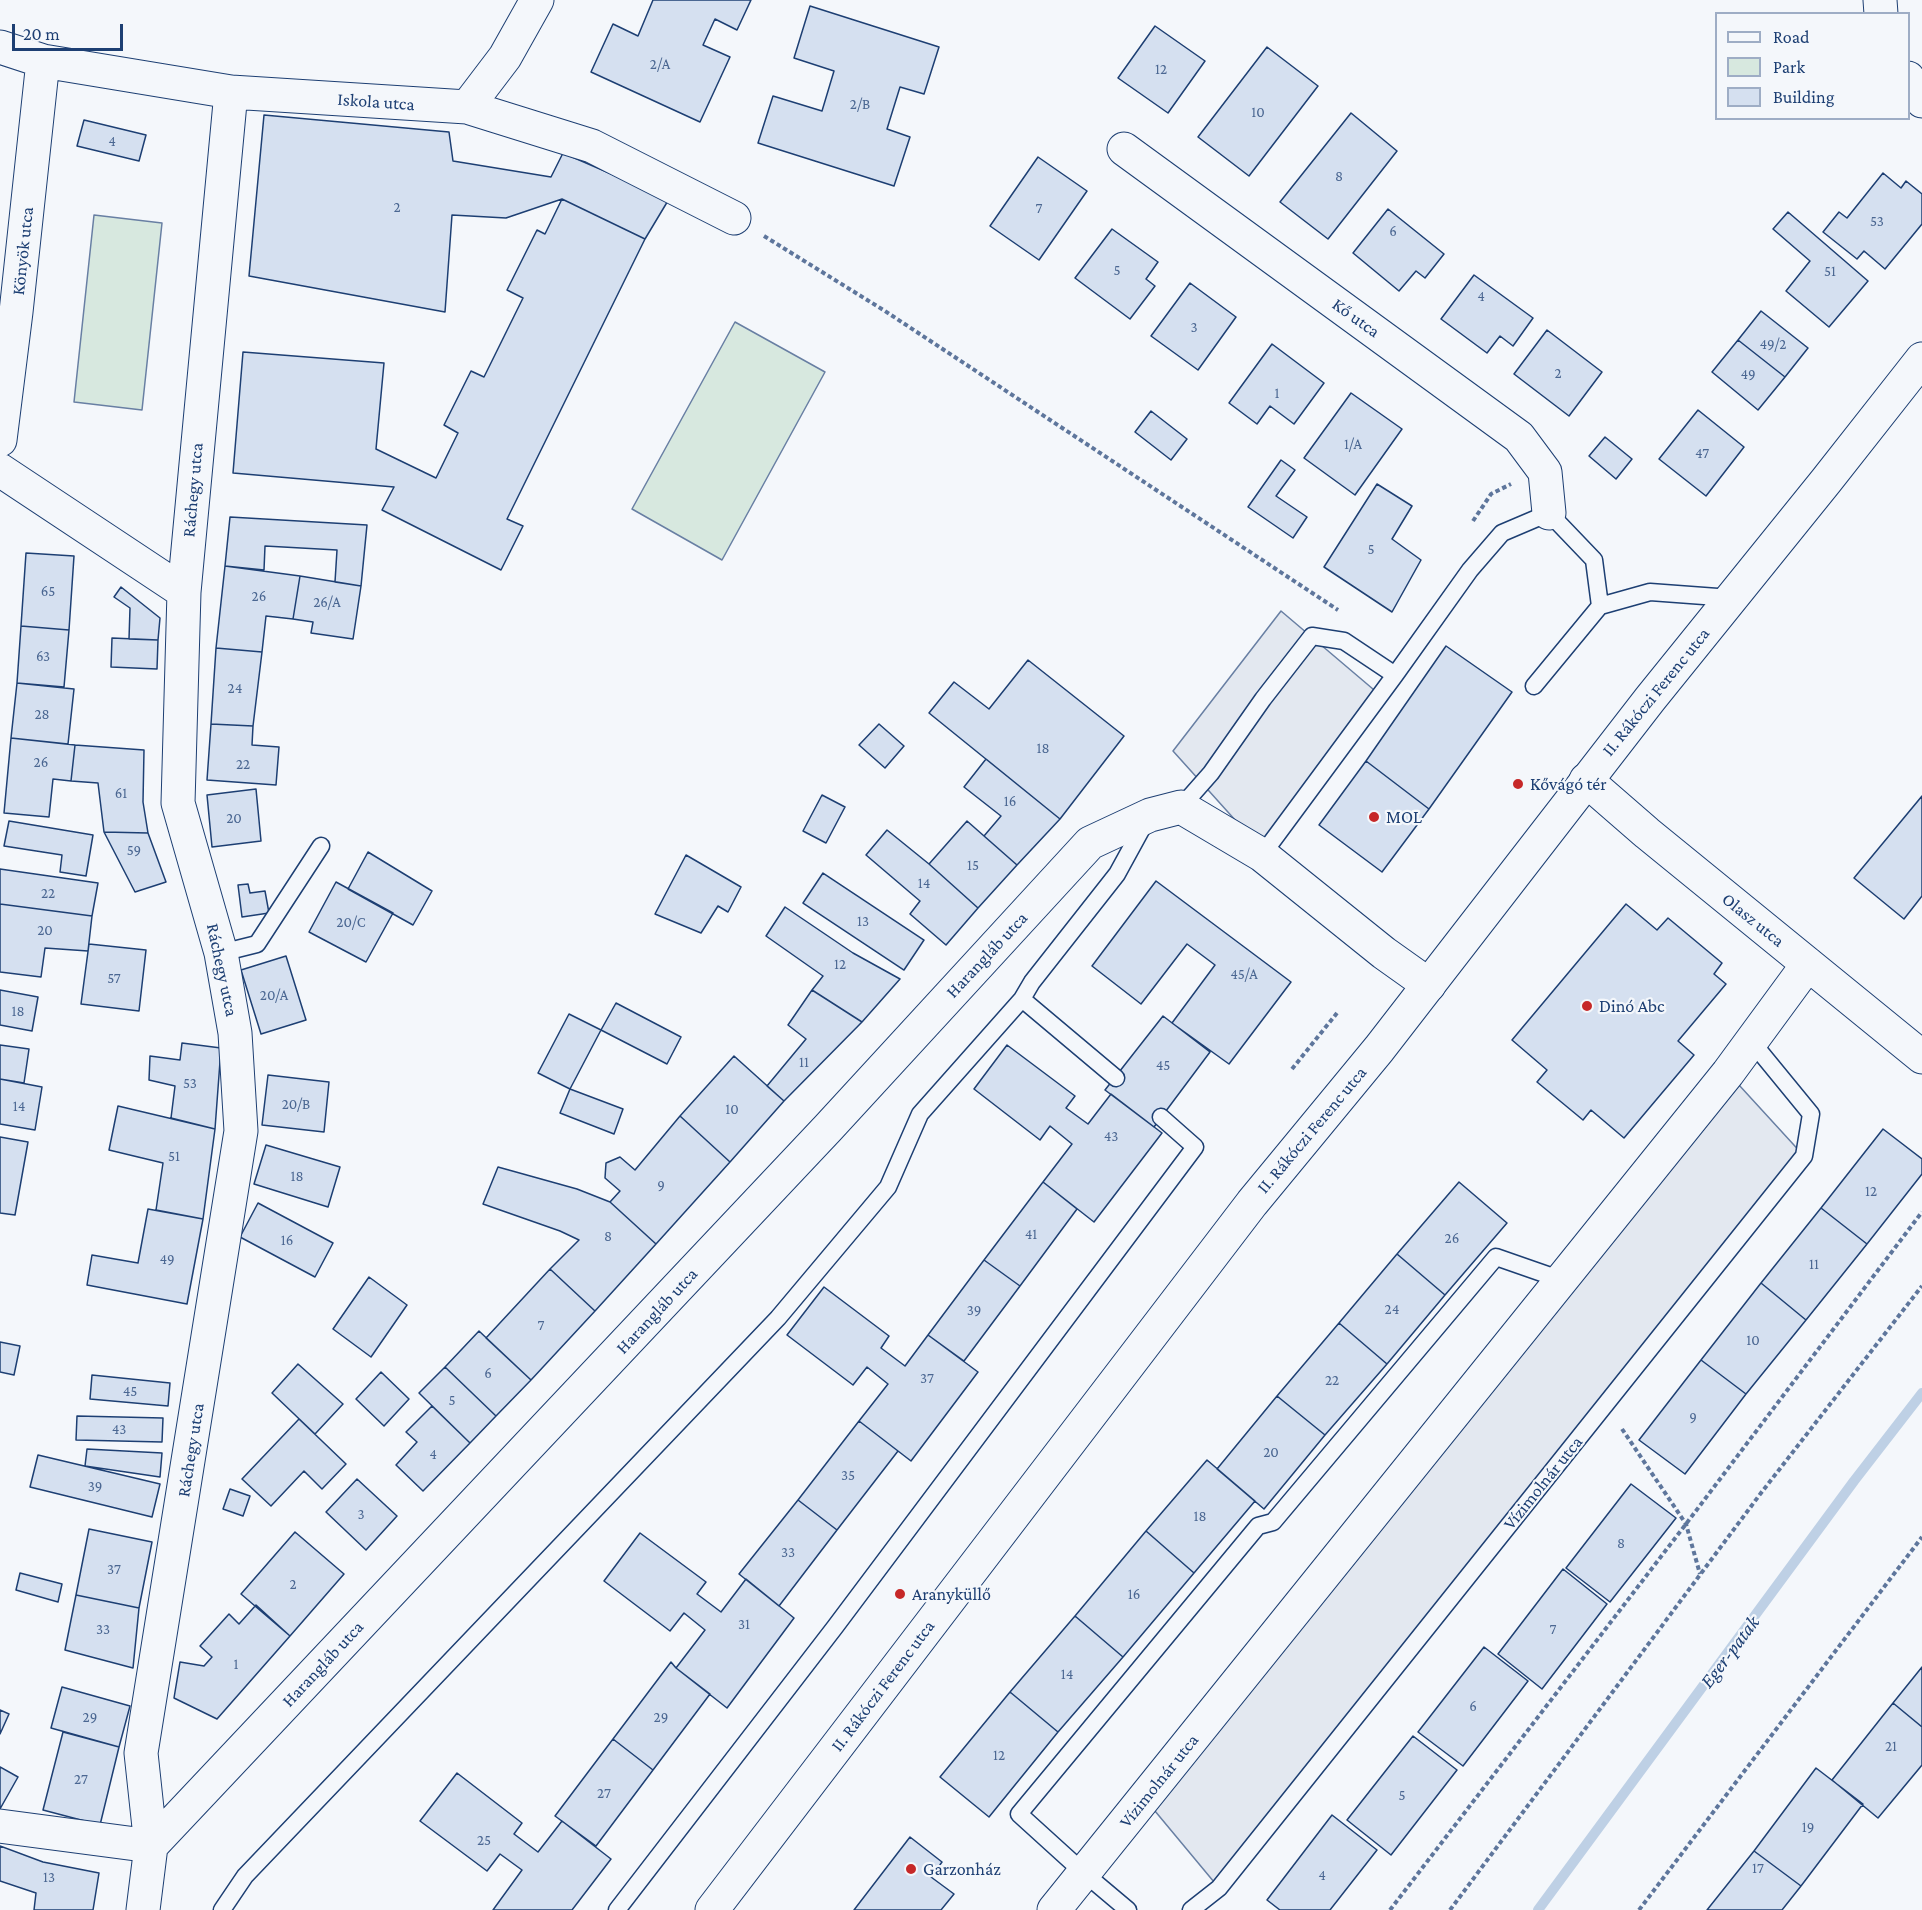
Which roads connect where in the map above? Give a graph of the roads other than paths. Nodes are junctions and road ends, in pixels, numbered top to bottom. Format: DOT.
graph roads {
  1 [pos="537,0"];
  2 [pos="0,47"];
  3 [pos="43,61"];
  4 [pos="1910,81"];
  5 [pos="231,92"];
  6 [pos="1922,101"];
  7 [pos="467,107"];
  8 [pos="1124,149"];
  9 [pos="734,218"];
  10 [pos="8,311"];
  11 [pos="1922,359"];
  12 [pos="0,440"];
  13 [pos="0,470"];
  14 [pos="1549,513"];
  15 [pos="184,592"];
  16 [pos="1731,598"];
  17 [pos="1600,606"];
  18 [pos="1395,675"];
  19 [pos="1534,686"];
  20 [pos="1586,780"];
  21 [pos="1181,807"];
  22 [pos="1150,815"];
  23 [pos="321,846"];
  24 [pos="1262,855"];
  25 [pos="221,953"];
  26 [pos="1808,964"];
  27 [pos="1429,985"];
  28 [pos="1022,999"];
  29 [pos="1752,1042"];
  30 [pos="1922,1057"];
  31 [pos="1116,1078"];
  32 [pos="1161,1117"];
  33 [pos="1562,1280"];
  34 [pos="0,1826"];
  35 [pos="151,1846"];
  36 [pos="1084,1873"];
  37 [pos="143,1910"];
  38 [pos="222,1910"];
  39 [pos="617,1910"];
  40 [pos="712,1910"];
  41 [pos="1054,1910"];
  42 [pos="1128,1910"];
  43 [pos="1191,1910"];
  1 -- 7 [label="street"];
  2 -- 3 [label="street, Iskola utca"];
  3 -- 5 [label="street, Iskola utca"];
  3 -- 10 [label="street, Könyök utca"];
  4 -- 6 [label="street"];
  5 -- 7 [label="street, Iskola utca"];
  5 -- 15 [label="street, Ráchegy utca"];
  7 -- 9 [label="street, Iskola utca"];
  8 -- 14 [label="street, Kő utca"];
  10 -- 12 [label="street, Könyök utca"];
  11 -- 16 [label="street, II. Rákóczi Ferenc utca"];
  13 -- 15 [label="street"];
  14 -- 17 [label="lane"];
  14 -- 18 [label="lane"];
  15 -- 25 [label="street, Ráchegy utca"];
  16 -- 17 [label="lane"];
  16 -- 20 [label="street, II. Rákóczi Ferenc utca"];
  17 -- 19 [label="lane"];
  18 -- 21 [label="lane"];
  18 -- 24 [label="lane"];
  20 -- 26 [label="street, Olasz utca"];
  20 -- 27 [label="street, II. Rákóczi Ferenc utca"];
  21 -- 22 [label="street, Harangláb utca"];
  21 -- 24 [label="street"];
  22 -- 28 [label="lane"];
  22 -- 35 [label="street, Harangláb utca"];
  23 -- 25 [label="lane"];
  24 -- 27 [label="street"];
  25 -- 35 [label="street, Ráchegy utca"];
  26 -- 29 [label="street, Vízimolnár utca"];
  26 -- 30 [label="street, Olasz utca"];
  27 -- 40 [label="street, II. Rákóczi Ferenc utca"];
  28 -- 31 [label="lane"];
  28 -- 38 [label="lane"];
  29 -- 33 [label="street, Vízimolnár utca"];
  29 -- 43 [label="lane, Vízimolnár utca"];
  32 -- 39 [label="lane"];
  33 -- 36 [label="street, Vízimolnár utca"];
  33 -- 36 [label="lane"];
  34 -- 35 [label="street"];
  35 -- 37 [label="street, Ráchegy utca"];
  36 -- 41 [label="street, Vízimolnár utca"];
  36 -- 42 [label="lane"];
}
